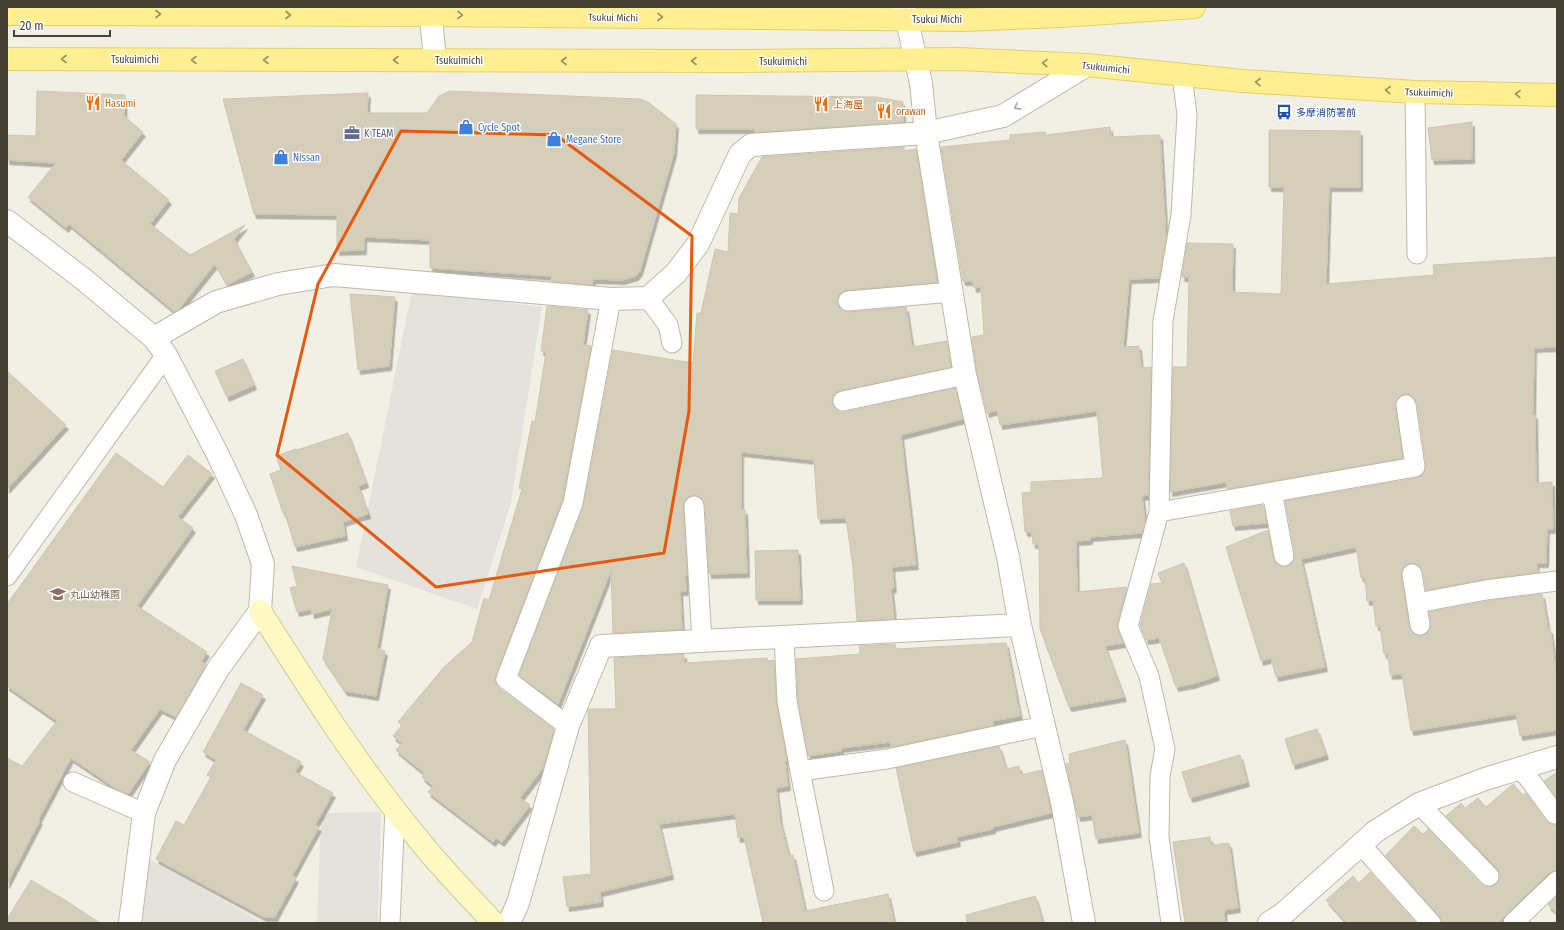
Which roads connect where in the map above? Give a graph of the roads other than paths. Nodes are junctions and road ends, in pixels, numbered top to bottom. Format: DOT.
graph roads {
  1 [pos="1193,7"];
  2 [pos="430,11"];
  3 [pos="1063,11"];
  4 [pos="906,13"];
  5 [pos="7,14"];
  6 [pos="7,59"];
  7 [pos="435,60"];
  8 [pos="916,61"];
  9 [pos="1087,65"];
  10 [pos="1182,75"];
  11 [pos="1415,92"];
  12 [pos="1557,95"];
  13 [pos="926,133"];
  14 [pos="7,221"];
  15 [pos="1417,254"];
  16 [pos="952,292"];
  17 [pos="648,298"];
  18 [pos="611,299"];
  19 [pos="848,301"];
  20 [pos="672,343"];
  21 [pos="160,346"];
  22 [pos="965,375"];
  23 [pos="843,401"];
  24 [pos="1406,405"];
  25 [pos="1272,492"];
  26 [pos="694,506"];
  27 [pos="1159,512"];
  28 [pos="1284,556"];
  29 [pos="1412,574"];
  30 [pos="7,576"];
  31 [pos="1557,581"];
  32 [pos="1417,603"];
  33 [pos="260,612"];
  34 [pos="1020,625"];
  35 [pos="1420,625"];
  36 [pos="784,636"];
  37 [pos="702,641"];
  38 [pos="568,726"];
  39 [pos="1043,726"];
  40 [pos="1557,757"];
  41 [pos="1521,768"];
  42 [pos="800,772"];
  43 [pos="73,782"];
  44 [pos="1419,804"];
  45 [pos="395,808"];
  46 [pos="144,813"];
  47 [pos="1555,814"];
  48 [pos="1361,845"];
  49 [pos="1489,876"];
  50 [pos="1557,880"];
  51 [pos="824,891"];
  52 [pos="130,923"];
  53 [pos="390,923"];
  54 [pos="494,923"];
  55 [pos="509,923"];
  56 [pos="1084,923"];
  57 [pos="1171,923"];
  58 [pos="1269,923"];
  59 [pos="1431,923"];
  60 [pos="1513,923"];
  1 -- 3 [label="main road, Tsukui Michi"];
  2 -- 4 [label="main road, Tsukui Michi, one-way"];
  5 -- 2 [label="main road, Tsukui Michi, one-way"];
  2 -- 7 [label="street"];
  3 -- 4 [label="main road, Tsukui Michi"];
  4 -- 8 [label="street"];
  7 -- 6 [label="main road, Tsukuimichi, one-way"];
  8 -- 7 [label="main road, Tsukuimichi, one-way"];
  9 -- 8 [label="main road, Tsukuimichi, one-way"];
  8 -- 13 [label="street"];
  9 -- 10 [label="main road, Tsukuimichi"];
  9 -- 13 [label="street, one-way"];
  11 -- 10 [label="main road, Tsukuimichi, one-way"];
  10 -- 27 [label="lane"];
  12 -- 11 [label="main road, Tsukuimichi, one-way"];
  11 -- 15 [label="lane"];
  13 -- 16 [label="street"];
  13 -- 17 [label="street"];
  14 -- 21 [label="street"];
  16 -- 19 [label="lane"];
  16 -- 22 [label="street"];
  17 -- 18 [label="street"];
  17 -- 20 [label="lane"];
  18 -- 21 [label="street"];
  18 -- 38 [label="lane"];
  21 -- 30 [label="lane"];
  21 -- 33 [label="street"];
  22 -- 23 [label="lane"];
  22 -- 34 [label="street"];
  24 -- 25 [label="lane"];
  25 -- 27 [label="lane"];
  25 -- 28 [label="lane"];
  26 -- 37 [label="lane"];
  27 -- 57 [label="lane"];
  29 -- 32 [label="lane"];
  31 -- 32 [label="lane"];
  32 -- 35 [label="lane"];
  33 -- 45 [label="street"];
  33 -- 46 [label="street"];
  34 -- 36 [label="street"];
  34 -- 39 [label="street"];
  36 -- 37 [label="street"];
  36 -- 42 [label="lane"];
  37 -- 38 [label="street"];
  38 -- 55 [label="street"];
  39 -- 42 [label="lane"];
  39 -- 56 [label="street"];
  40 -- 41 [label="street"];
  41 -- 44 [label="street"];
  41 -- 47 [label="lane"];
  42 -- 51 [label="lane"];
  43 -- 46 [label="lane"];
  44 -- 48 [label="street"];
  44 -- 49 [label="lane"];
  45 -- 53 [label="lane"];
  45 -- 54 [label="street"];
  46 -- 52 [label="street"];
  48 -- 58 [label="street"];
  48 -- 59 [label="lane"];
  50 -- 60 [label="lane"];
}
